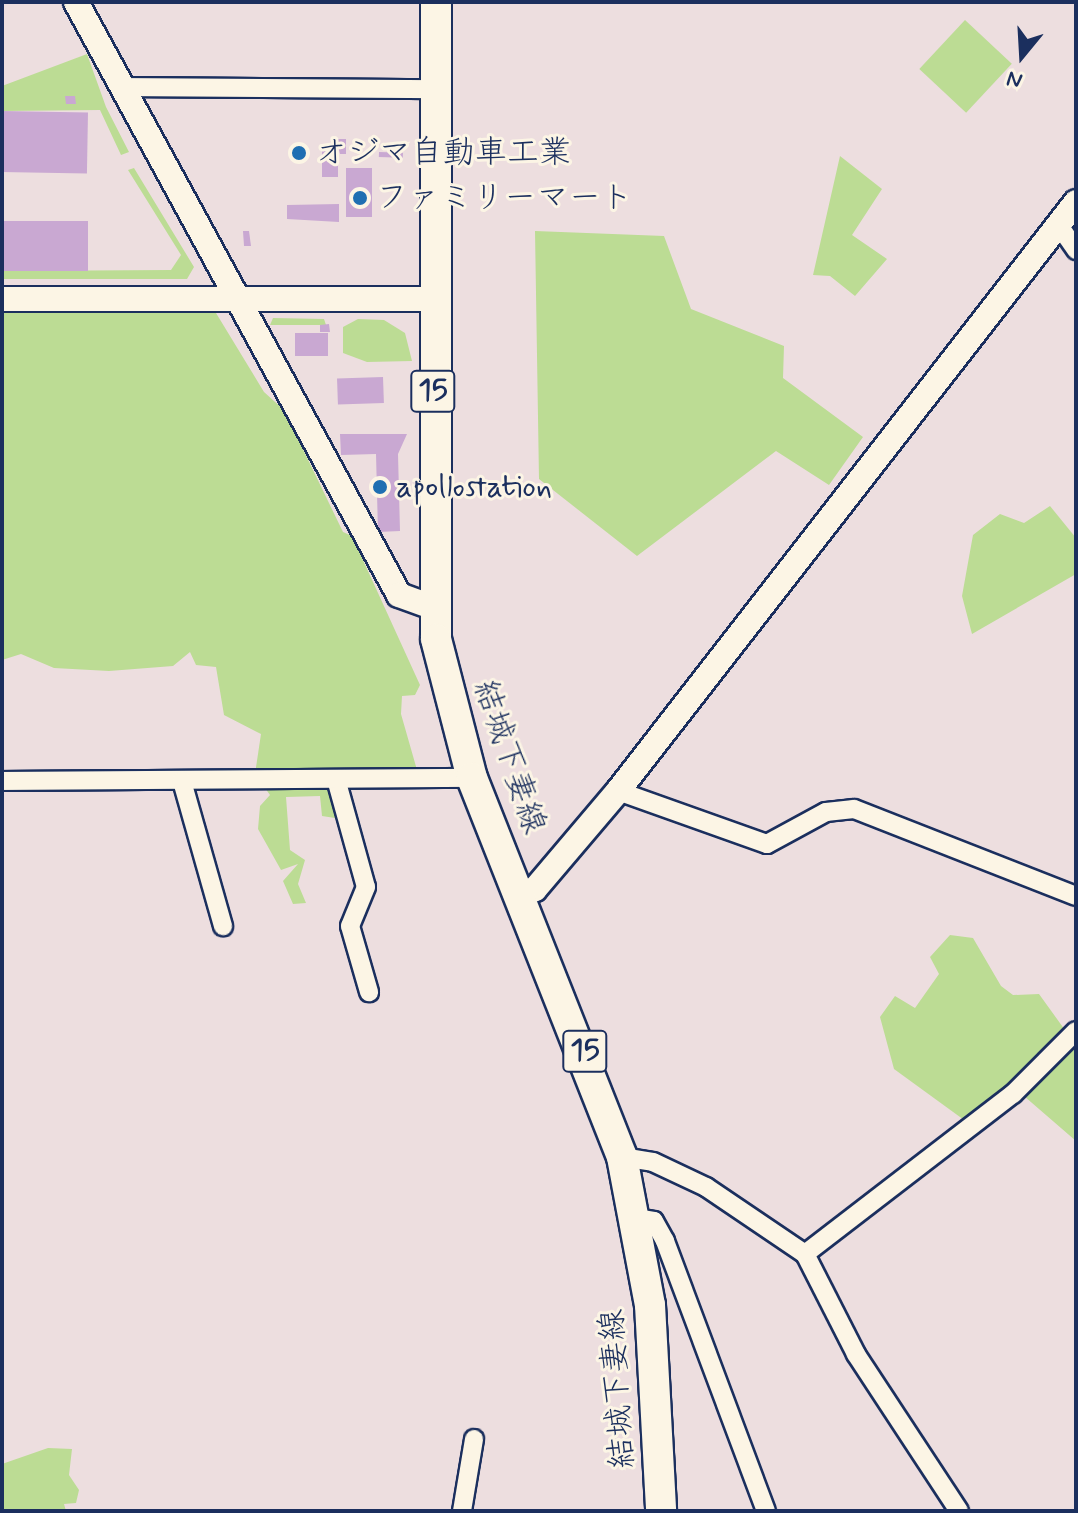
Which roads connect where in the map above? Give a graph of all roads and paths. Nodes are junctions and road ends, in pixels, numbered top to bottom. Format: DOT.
graph roads {
  1 [pos="76,2"];
  2 [pos="436,2"];
  3 [pos="126,87"];
  4 [pos="435,89"];
  5 [pos="1076,202"];
  6 [pos="1058,224"];
  7 [pos="1076,250"];
  8 [pos="238,298"];
  9 [pos="2,299"];
  10 [pos="433,299"];
  11 [pos="434,608"];
  12 [pos="472,778"];
  13 [pos="336,779"];
  14 [pos="2,781"];
  15 [pos="182,781"];
  16 [pos="618,791"];
  17 [pos="521,895"];
  18 [pos="1076,896"];
  19 [pos="223,926"];
  20 [pos="369,992"];
  21 [pos="1076,1031"];
  22 [pos="622,1157"];
  23 [pos="637,1218"];
  24 [pos="805,1254"];
  25 [pos="474,1439"];
  26 [pos="462,1511"];
  27 [pos="661,1511"];
  28 [pos="766,1511"];
  29 [pos="959,1511"];
  1 -- 3 [label="street"];
  2 -- 4 [label="main road, 結城下妻線 / 15"];
  3 -- 4 [label="street"];
  3 -- 8 [label="street"];
  4 -- 10 [label="main road, 結城下妻線 / 15"];
  5 -- 6 [label="street"];
  6 -- 7 [label="street"];
  6 -- 16 [label="street"];
  8 -- 9 [label="street"];
  8 -- 10 [label="street"];
  8 -- 11 [label="street"];
  10 -- 11 [label="main road, 結城下妻線 / 15"];
  11 -- 12 [label="main road, 結城下妻線 / 15"];
  12 -- 13 [label="street"];
  12 -- 17 [label="main road, 結城下妻線 / 15"];
  13 -- 15 [label="street"];
  13 -- 20 [label="street"];
  14 -- 15 [label="street"];
  15 -- 19 [label="street"];
  16 -- 17 [label="street"];
  16 -- 18 [label="street"];
  17 -- 22 [label="main road, 結城下妻線 / 15"];
  21 -- 24 [label="street"];
  22 -- 23 [label="main road, 結城下妻線 / 15"];
  22 -- 24 [label="street"];
  23 -- 27 [label="main road, 結城下妻線 / 15"];
  23 -- 28 [label="street"];
  24 -- 29 [label="street"];
  25 -- 26 [label="street"];
}
